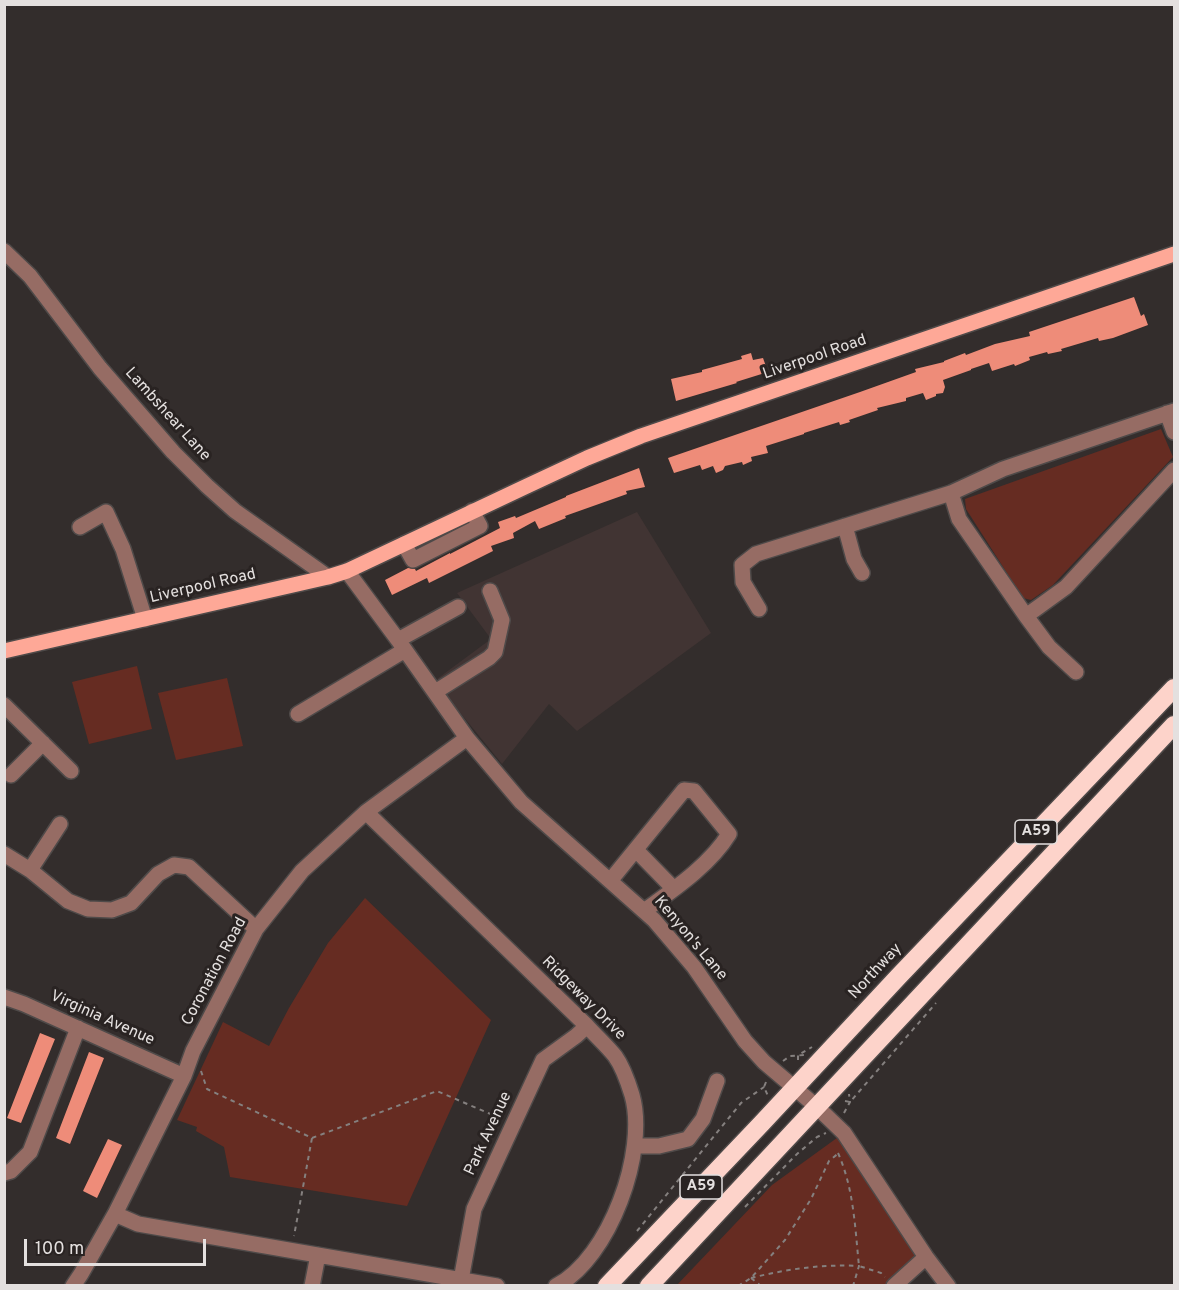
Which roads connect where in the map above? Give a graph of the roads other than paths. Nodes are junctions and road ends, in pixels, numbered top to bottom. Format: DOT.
graph roads {
  1 [pos="4,251"];
  2 [pos="1174,254"];
  3 [pos="1171,412"];
  4 [pos="1174,432"];
  5 [pos="1174,470"];
  6 [pos="951,493"];
  7 [pos="845,526"];
  8 [pos="80,527"];
  9 [pos="347,571"];
  10 [pos="862,573"];
  11 [pos="328,576"];
  12 [pos="490,591"];
  13 [pos="458,607"];
  14 [pos="759,609"];
  15 [pos="1026,616"];
  16 [pos="145,619"];
  17 [pos="402,645"];
  18 [pos="4,651"];
  19 [pos="1076,672"];
  20 [pos="1174,688"];
  21 [pos="435,693"];
  22 [pos="4,705"];
  23 [pos="298,714"];
  24 [pos="1174,725"];
  25 [pos="467,738"];
  26 [pos="43,743"];
  27 [pos="71,771"];
  28 [pos="11,775"];
  29 [pos="366,812"];
  30 [pos="60,824"];
  31 [pos="636,850"];
  32 [pos="4,854"];
  33 [pos="30,870"];
  34 [pos="610,881"];
  35 [pos="674,889"];
  36 [pos="644,910"];
  37 [pos="256,929"];
  38 [pos="4,997"];
  39 [pos="587,1026"];
  40 [pos="78,1028"];
  41 [pos="184,1076"];
  42 [pos="717,1081"];
  43 [pos="795,1088"];
  44 [pos="817,1107"];
  45 [pos="635,1146"];
  46 [pos="4,1173"];
  47 [pos="115,1214"];
  48 [pos="318,1255"];
  49 [pos="926,1257"];
  50 [pos="461,1280"];
  51 [pos="890,1282"];
  52 [pos="73,1286"];
  53 [pos="312,1286"];
  54 [pos="497,1286"];
  55 [pos="556,1286"];
  56 [pos="607,1286"];
  57 [pos="649,1286"];
  58 [pos="948,1286"];
  1 -- 11 [label="street, Lambshear Lane"];
  2 -- 9 [label="main road, Liverpool Road"];
  3 -- 4 [label="street"];
  3 -- 6 [label="street"];
  5 -- 15 [label="street"];
  6 -- 7 [label="street"];
  6 -- 15 [label="street"];
  7 -- 10 [label="street"];
  7 -- 14 [label="street"];
  8 -- 16 [label="street"];
  9 -- 11 [label="main road, Liverpool Road"];
  9 -- 17 [label="street, Kenyon's Lane"];
  11 -- 16 [label="main road, Liverpool Road"];
  12 -- 21 [label="street"];
  13 -- 17 [label="street"];
  15 -- 19 [label="street"];
  16 -- 18 [label="main road, Liverpool Road"];
  17 -- 21 [label="street, Kenyon's Lane"];
  17 -- 23 [label="street"];
  20 -- 43 [label="highway, Northway / A59"];
  21 -- 25 [label="street, Kenyon's Lane"];
  22 -- 26 [label="street"];
  24 -- 44 [label="highway, A59"];
  25 -- 29 [label="street, Coronation Road"];
  25 -- 34 [label="street, Kenyon's Lane"];
  26 -- 27 [label="street"];
  26 -- 28 [label="street"];
  29 -- 37 [label="street, Coronation Road"];
  29 -- 39 [label="street, Ridgeway Drive"];
  30 -- 33 [label="street"];
  31 -- 34 [label="street"];
  31 -- 35 [label="street"];
  31 -- 35 [label="street"];
  32 -- 33 [label="street"];
  33 -- 37 [label="street"];
  34 -- 36 [label="street, Kenyon's Lane"];
  35 -- 36 [label="street"];
  36 -- 43 [label="street, Kenyon's Lane"];
  37 -- 41 [label="street, Coronation Road"];
  38 -- 40 [label="street, Virginia Avenue"];
  39 -- 45 [label="street, Ridgeway Drive"];
  39 -- 50 [label="street, Park Avenue"];
  40 -- 41 [label="street, Virginia Avenue"];
  40 -- 46 [label="street"];
  41 -- 47 [label="street, Coronation Road"];
  42 -- 45 [label="street"];
  43 -- 44 [label="street, Kenyon's Lane"];
  43 -- 56 [label="highway, Northway / A59"];
  44 -- 49 [label="street, Kenyon's Lane"];
  44 -- 57 [label="highway, A59"];
  45 -- 55 [label="street, Ridgeway Drive"];
  47 -- 48 [label="street"];
  47 -- 52 [label="street, Coronation Road"];
  48 -- 50 [label="street"];
  48 -- 53 [label="street"];
  49 -- 51 [label="street"];
  49 -- 58 [label="street, Kenyon's Lane"];
  50 -- 54 [label="street"];
}
